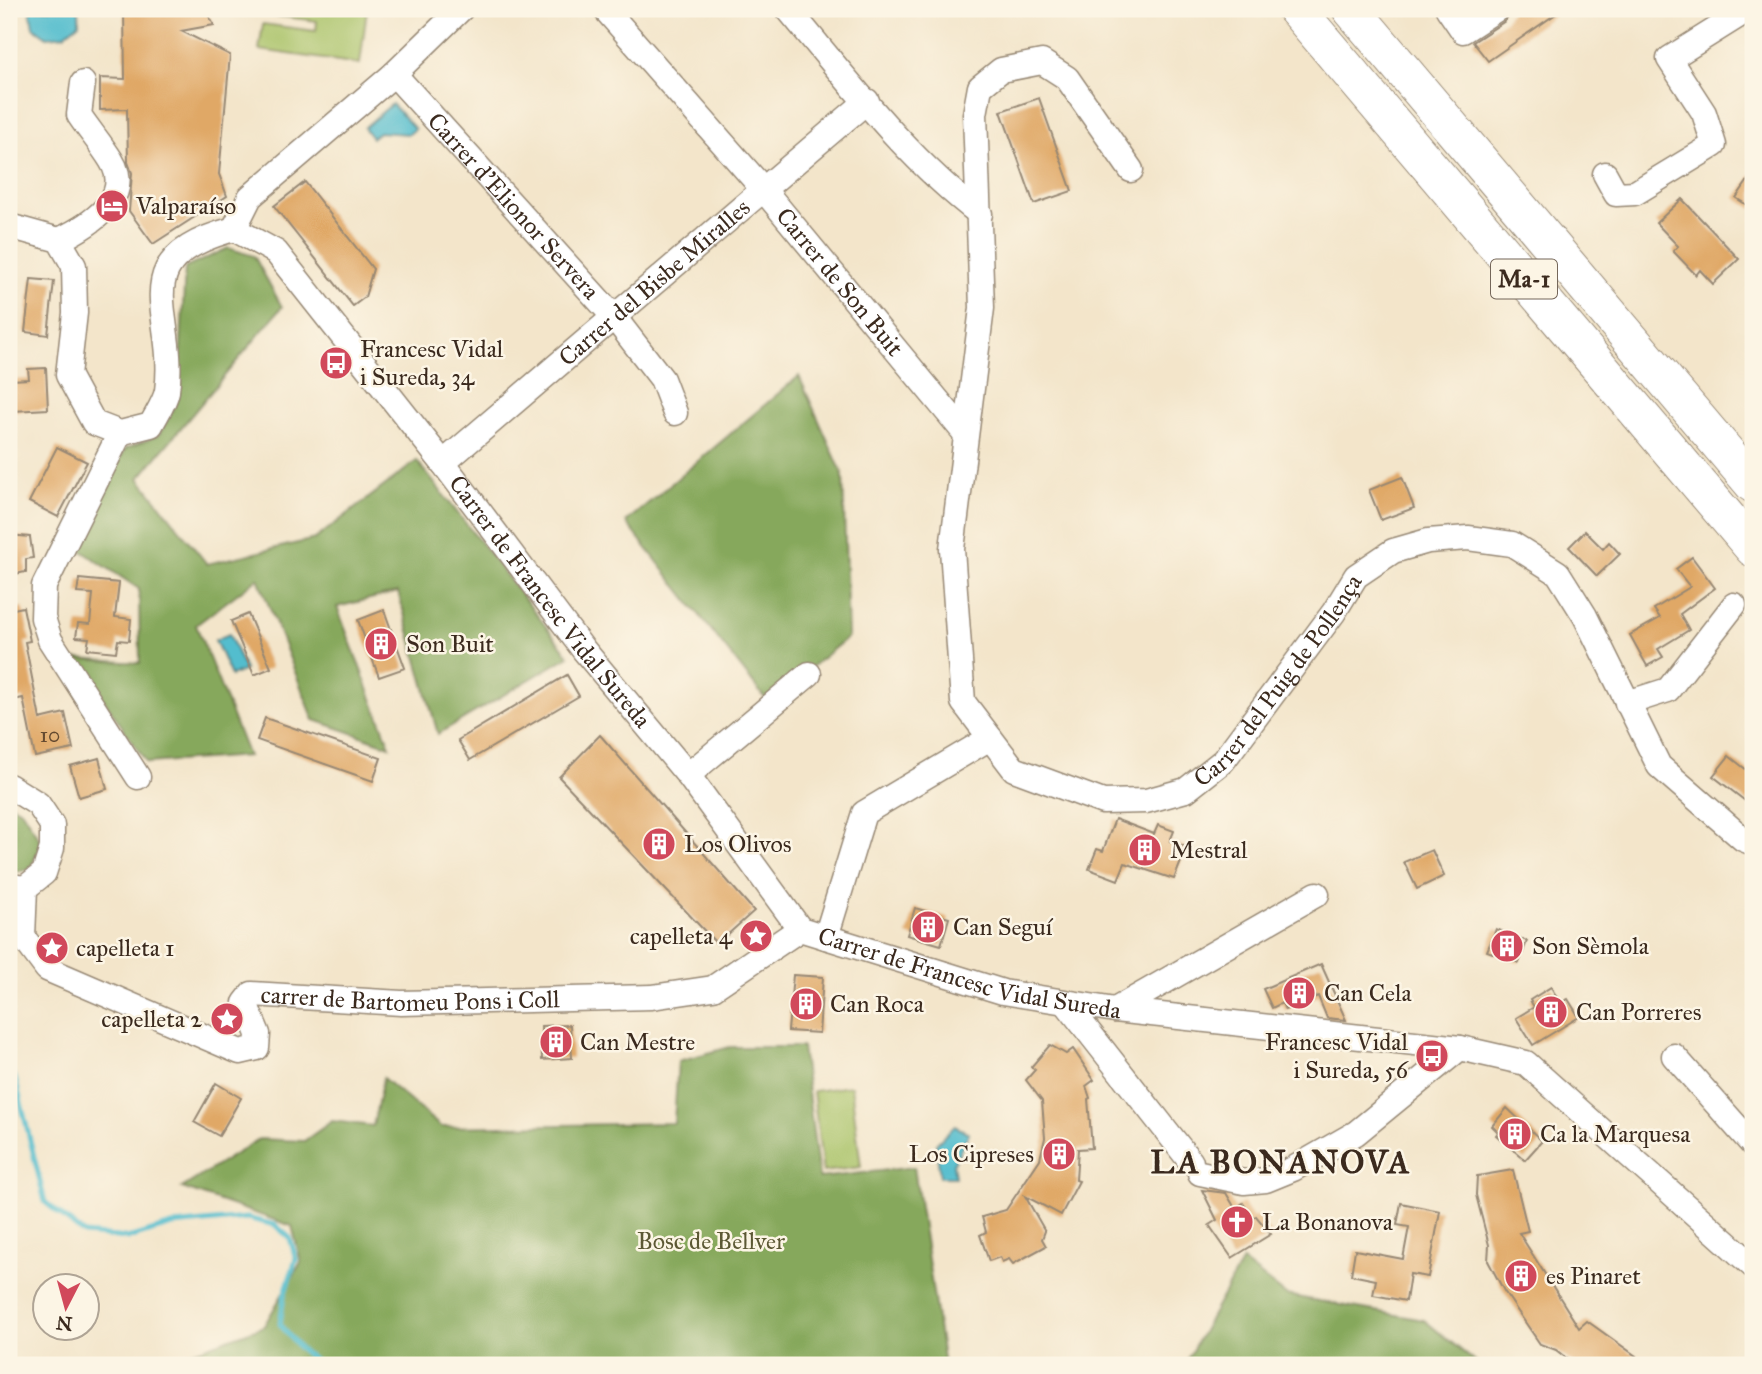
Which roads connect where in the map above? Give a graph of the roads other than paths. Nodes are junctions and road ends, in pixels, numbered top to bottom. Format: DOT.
graph roads {
  1 [pos="461,9"];
  2 [pos="605,9"];
  3 [pos="788,9"];
  4 [pos="1272,9"];
  5 [pos="1296,9"];
  6 [pos="1350,9"];
  7 [pos="1448,9"];
  8 [pos="1497,9"];
  9 [pos="1746,9"];
  10 [pos="394,74"];
  11 [pos="83,83"];
  12 [pos="867,101"];
  13 [pos="1132,170"];
  14 [pos="1605,174"];
  15 [pos="763,189"];
  16 [pos="980,214"];
  17 [pos="9,226"];
  18 [pos="234,229"];
  19 [pos="59,240"];
  20 [pos="1550,308"];
  21 [pos="614,317"];
  22 [pos="675,413"];
  23 [pos="964,432"];
  24 [pos="120,433"];
  25 [pos="443,463"];
  26 [pos="1753,484"];
  27 [pos="1753,548"];
  28 [pos="1734,606"];
  29 [pos="809,674"];
  30 [pos="1627,703"];
  31 [pos="990,738"];
  32 [pos="688,775"];
  33 [pos="138,777"];
  34 [pos="9,786"];
  35 [pos="1753,843"];
  36 [pos="17,887"];
  37 [pos="1317,894"];
  38 [pos="800,929"];
  39 [pos="16,932"];
  40 [pos="827,937"];
  41 [pos="1066,1003"];
  42 [pos="1115,1010"];
  43 [pos="1460,1048"];
  44 [pos="1674,1056"];
  45 [pos="1753,1145"];
  46 [pos="1753,1266"];
  1 -- 10 [label="street"];
  2 -- 15 [label="street, Carrer de Son Buit"];
  3 -- 12 [label="street"];
  4 -- 20 [label="highway"];
  5 -- 20 [label="highway, Ma-1"];
  6 -- 26 [label="highway, Ma-1"];
  7 -- 8 [label="street"];
  9 -- 14 [label="street"];
  10 -- 18 [label="street"];
  10 -- 21 [label="street, Carrer d'Elionor Servera"];
  11 -- 19 [label="street"];
  12 -- 15 [label="street, Carrer del Bisbe Miralles"];
  12 -- 16 [label="street"];
  13 -- 16 [label="street, Carrer del Puig de Pollença"];
  15 -- 21 [label="street, Carrer del Bisbe Miralles"];
  15 -- 23 [label="street, Carrer de Son Buit"];
  16 -- 23 [label="street, Carrer del Puig de Pollença"];
  17 -- 19 [label="street"];
  18 -- 24 [label="street"];
  18 -- 25 [label="street, Carrer de Francesc Vidal Sureda"];
  19 -- 24 [label="street"];
  20 -- 27 [label="highway, Ma-1"];
  21 -- 22 [label="street, Carrer d'Elionor Servera"];
  21 -- 25 [label="street, Carrer del Bisbe Miralles"];
  23 -- 31 [label="street, Carrer del Puig de Pollença"];
  24 -- 33 [label="street"];
  25 -- 32 [label="street, Carrer de Francesc Vidal Sureda"];
  28 -- 30 [label="street"];
  29 -- 32 [label="street"];
  30 -- 31 [label="street, Carrer del Puig de Pollença"];
  30 -- 35 [label="street, Carrer del Puig de Pollença"];
  31 -- 40 [label="street"];
  32 -- 38 [label="street, Carrer de Francesc Vidal Sureda"];
  34 -- 36 [label="street"];
  36 -- 39 [label="street, carrer de Bartomeu Pons i Coll"];
  37 -- 42 [label="street"];
  38 -- 39 [label="street, carrer de Bartomeu Pons i Coll"];
  38 -- 40 [label="street, Carrer de Francesc Vidal Sureda"];
  40 -- 41 [label="street, Carrer de Francesc Vidal Sureda"];
  41 -- 42 [label="street, Carrer de Francesc Vidal Sureda"];
  41 -- 43 [label="street"];
  42 -- 43 [label="street, Carrer de Francesc Vidal Sureda"];
  43 -- 46 [label="street, Carrer de Francesc Vidal Sureda"];
  44 -- 45 [label="street"];
}
